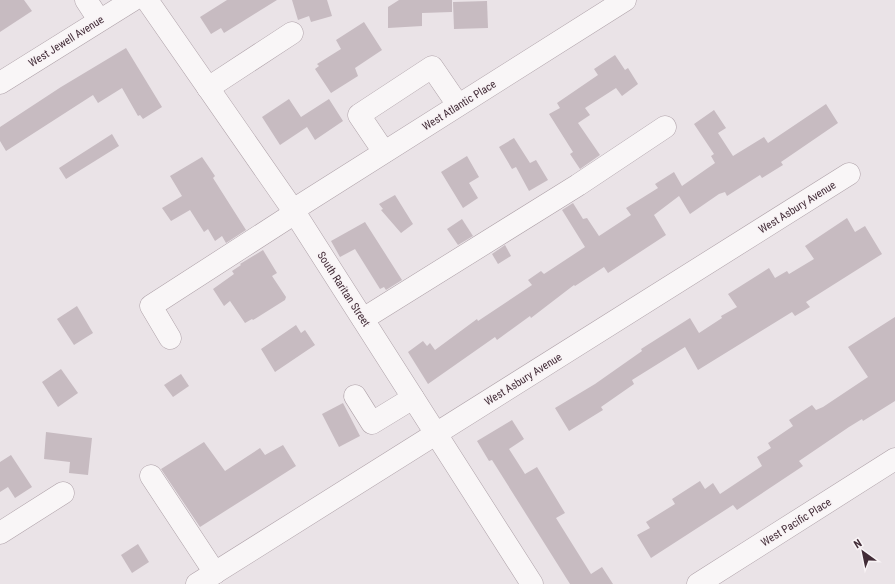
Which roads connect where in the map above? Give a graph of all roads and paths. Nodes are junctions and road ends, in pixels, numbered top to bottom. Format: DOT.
graph roads {
  1 [pos="86,0"];
  2 [pos="133,0"];
  3 [pos="147,0"];
  4 [pos="625,0"];
  5 [pos="100,20"];
  6 [pos="292,33"];
  7 [pos="0,83"];
  8 [pos="208,88"];
  9 [pos="458,105"];
  10 [pos="665,127"];
  11 [pos="384,152"];
  12 [pos="849,174"];
  13 [pos="294,211"];
  14 [pos="362,319"];
  15 [pos="170,338"];
  16 [pos="355,396"];
  17 [pos="413,398"];
  18 [pos="436,434"];
  19 [pos="895,459"];
  20 [pos="151,476"];
  21 [pos="64,493"];
  22 [pos="0,533"];
  23 [pos="215,573"];
  24 [pos="197,584"];
  25 [pos="532,584"];
  26 [pos="698,584"];
  1 -- 5 [label="street"];
  2 -- 5 [label="street, West Jewell Avenue"];
  3 -- 8 [label="street, South Raritan Street"];
  4 -- 9 [label="street, West Atlantic Place"];
  5 -- 7 [label="street, West Jewell Avenue"];
  6 -- 8 [label="street"];
  8 -- 13 [label="street, South Raritan Street"];
  9 -- 11 [label="street, West Atlantic Place"];
  9 -- 11 [label="street"];
  10 -- 14 [label="street"];
  11 -- 13 [label="street, West Atlantic Place"];
  12 -- 18 [label="street, West Asbury Avenue"];
  13 -- 14 [label="street, South Raritan Street"];
  13 -- 15 [label="street, West Atlantic Place"];
  14 -- 17 [label="street, South Raritan Street"];
  16 -- 17 [label="street"];
  17 -- 18 [label="street, South Raritan Street"];
  18 -- 23 [label="street, West Asbury Avenue"];
  18 -- 25 [label="street, South Raritan Street"];
  19 -- 26 [label="street, West Pacific Place"];
  20 -- 23 [label="street"];
  21 -- 22 [label="street"];
  23 -- 24 [label="street, West Asbury Avenue"];
}
